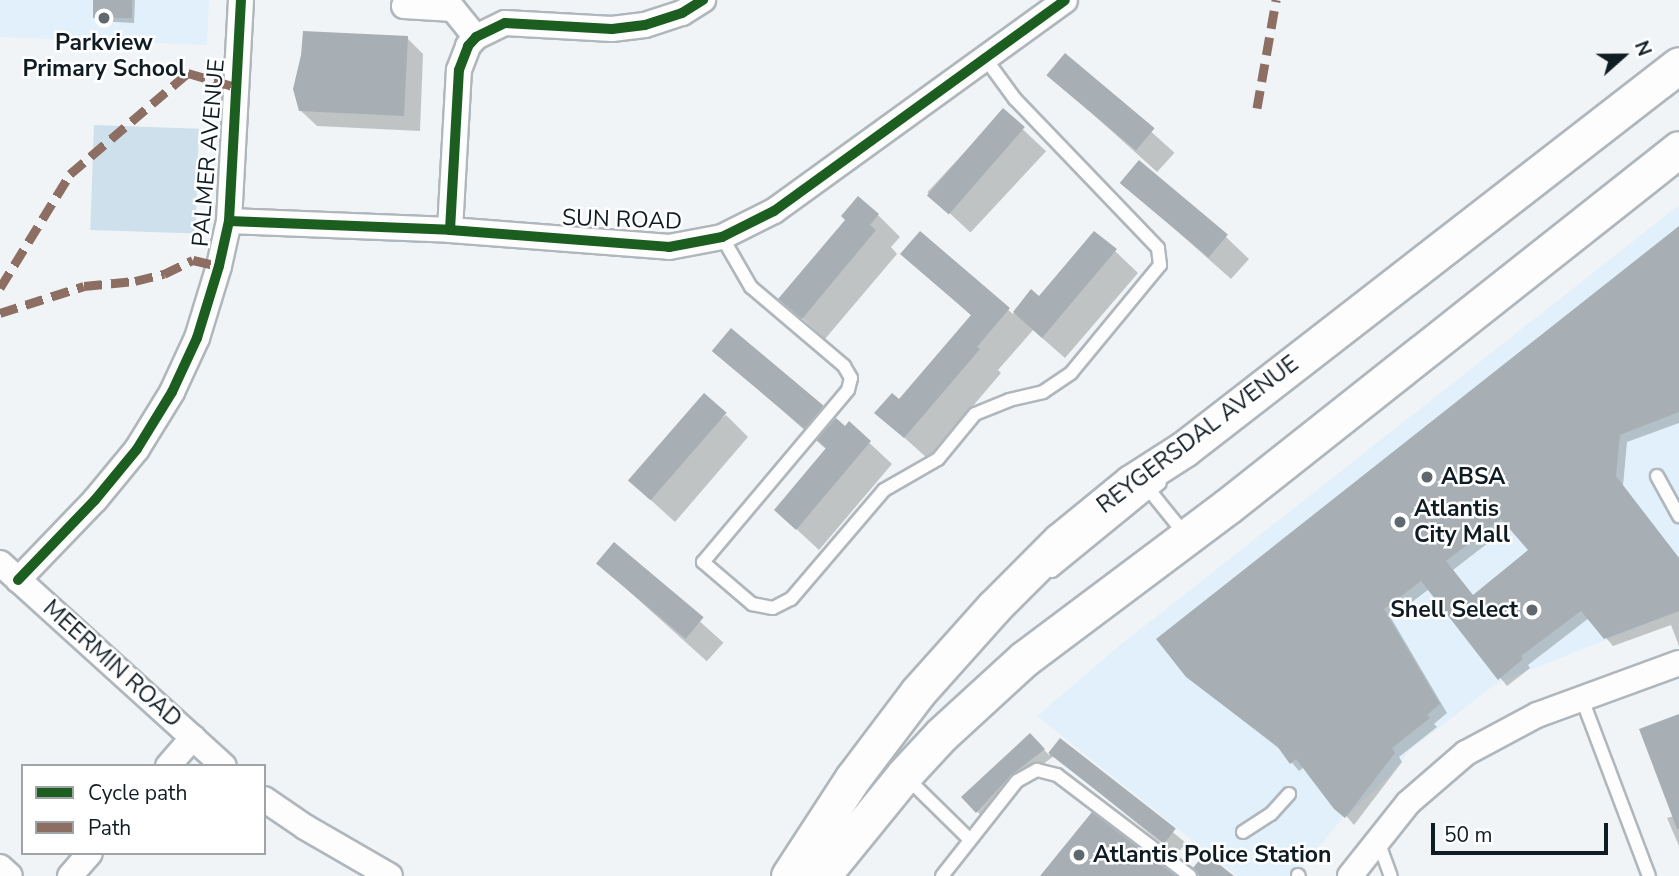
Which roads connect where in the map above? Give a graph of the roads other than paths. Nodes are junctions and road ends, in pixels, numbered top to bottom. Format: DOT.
graph roads {
  1 [pos="241,0"];
  2 [pos="703,0"];
  3 [pos="1065,0"];
  4 [pos="404,6"];
  5 [pos="476,37"];
  6 [pos="985,58"];
  7 [pos="1679,65"];
  8 [pos="1679,78"];
  9 [pos="1679,149"];
  10 [pos="229,221"];
  11 [pos="450,230"];
  12 [pos="722,237"];
  13 [pos="1363,328"];
  14 [pos="1214,443"];
  15 [pos="1657,476"];
  16 [pos="1150,491"];
  17 [pos="1199,510"];
  18 [pos="1679,516"];
  19 [pos="1179,527"];
  20 [pos="0,564"];
  21 [pos="19,580"];
  22 [pos="984,617"];
  23 [pos="1068,623"];
  24 [pos="1679,663"];
  25 [pos="1582,698"];
  26 [pos="193,737"];
  27 [pos="170,764"];
  28 [pos="221,764"];
  29 [pos="904,775"];
  30 [pos="1289,794"];
  31 [pos="266,800"];
  32 [pos="1243,832"];
  33 [pos="970,840"];
  34 [pos="1378,841"];
  35 [pos="88,855"];
  36 [pos="0,867"];
  37 [pos="9,876"];
  38 [pos="70,876"];
  39 [pos="390,876"];
  40 [pos="789,876"];
  41 [pos="822,876"];
  42 [pos="942,876"];
  43 [pos="1190,876"];
  44 [pos="1350,876"];
  45 [pos="1391,876"];
  46 [pos="1648,876"];
  1 -- 10 [label="street, PALMER AVENUE"];
  2 -- 5 [label="street"];
  3 -- 6 [label="street, SUN ROAD"];
  4 -- 5 [label="street"];
  5 -- 11 [label="street"];
  6 -- 12 [label="street, SUN ROAD"];
  6 -- 12 [label="lane"];
  7 -- 22 [label="main road, REYGERSDAL AVENUE"];
  8 -- 13 [label="lane"];
  9 -- 23 [label="main road"];
  10 -- 11 [label="street, SUN ROAD"];
  10 -- 21 [label="street, PALMER AVENUE"];
  11 -- 12 [label="street, SUN ROAD"];
  14 -- 16 [label="lane"];
  15 -- 18 [label="lane"];
  16 -- 19 [label="lane"];
  16 -- 22 [label="lane"];
  17 -- 19 [label="lane"];
  19 -- 23 [label="lane"];
  20 -- 21 [label="street, MEERMIN ROAD"];
  21 -- 26 [label="street, MEERMIN ROAD"];
  22 -- 40 [label="main road, REYGERSDAL AVENUE"];
  23 -- 29 [label="main road"];
  24 -- 25 [label="street"];
  25 -- 34 [label="street"];
  25 -- 46 [label="lane"];
  26 -- 27 [label="street"];
  26 -- 28 [label="street, MEERMIN ROAD"];
  29 -- 33 [label="lane"];
  29 -- 41 [label="main road"];
  30 -- 32 [label="lane"];
  31 -- 39 [label="street"];
  33 -- 42 [label="lane"];
  33 -- 43 [label="lane"];
  34 -- 44 [label="street"];
  34 -- 45 [label="lane"];
  35 -- 38 [label="street"];
  36 -- 37 [label="street"];
}
